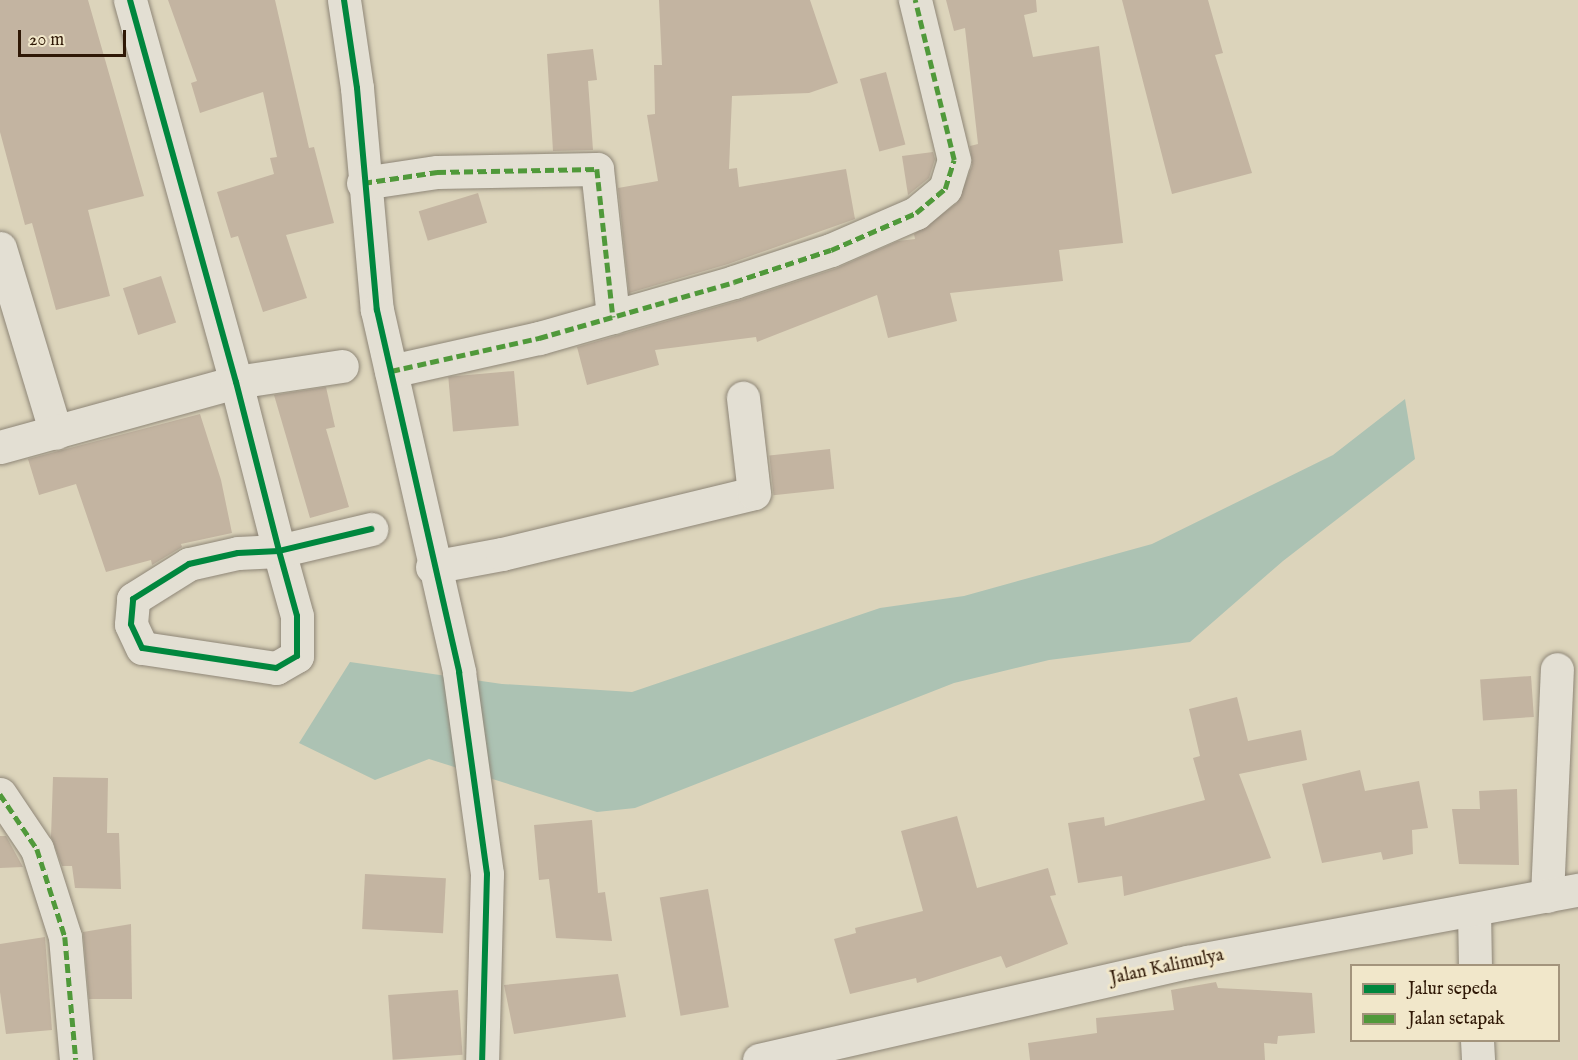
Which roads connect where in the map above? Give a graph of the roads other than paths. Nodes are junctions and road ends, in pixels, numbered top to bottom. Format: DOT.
graph roads {
  1 [pos="130,0"];
  2 [pos="344,0"];
  3 [pos="915,0"];
  4 [pos="363,183"];
  5 [pos="0,248"];
  6 [pos="613,317"];
  7 [pos="342,366"];
  8 [pos="391,371"];
  9 [pos="236,382"];
  10 [pos="743,398"];
  11 [pos="56,433"];
  12 [pos="0,447"];
  13 [pos="371,530"];
  14 [pos="279,551"];
  15 [pos="432,567"];
  16 [pos="1557,669"];
  17 [pos="0,794"];
  18 [pos="1562,893"];
  19 [pos="1474,910"];
  20 [pos="1475,964"];
  21 [pos="1477,1042"];
  22 [pos="76,1060"];
  23 [pos="482,1060"];
  24 [pos="759,1060"];
  25 [pos="1478,1060"];
  1 -- 9 [label="street"];
  2 -- 4 [label="street"];
  3 -- 6 [label="street"];
  4 -- 6 [label="street"];
  4 -- 8 [label="street"];
  5 -- 11 [label="street"];
  6 -- 8 [label="street"];
  7 -- 9 [label="street"];
  8 -- 15 [label="street"];
  9 -- 11 [label="street"];
  9 -- 14 [label="street"];
  10 -- 15 [label="street"];
  11 -- 12 [label="street"];
  13 -- 14 [label="street"];
  14 -- 14 [label="street"];
  15 -- 23 [label="street"];
  16 -- 18 [label="street"];
  17 -- 22 [label="street"];
  18 -- 19 [label="street, Jalan Kalimulya"];
  19 -- 20 [label="street"];
  19 -- 24 [label="street, Jalan Kalimulya"];
  21 -- 25 [label="street"];
}
